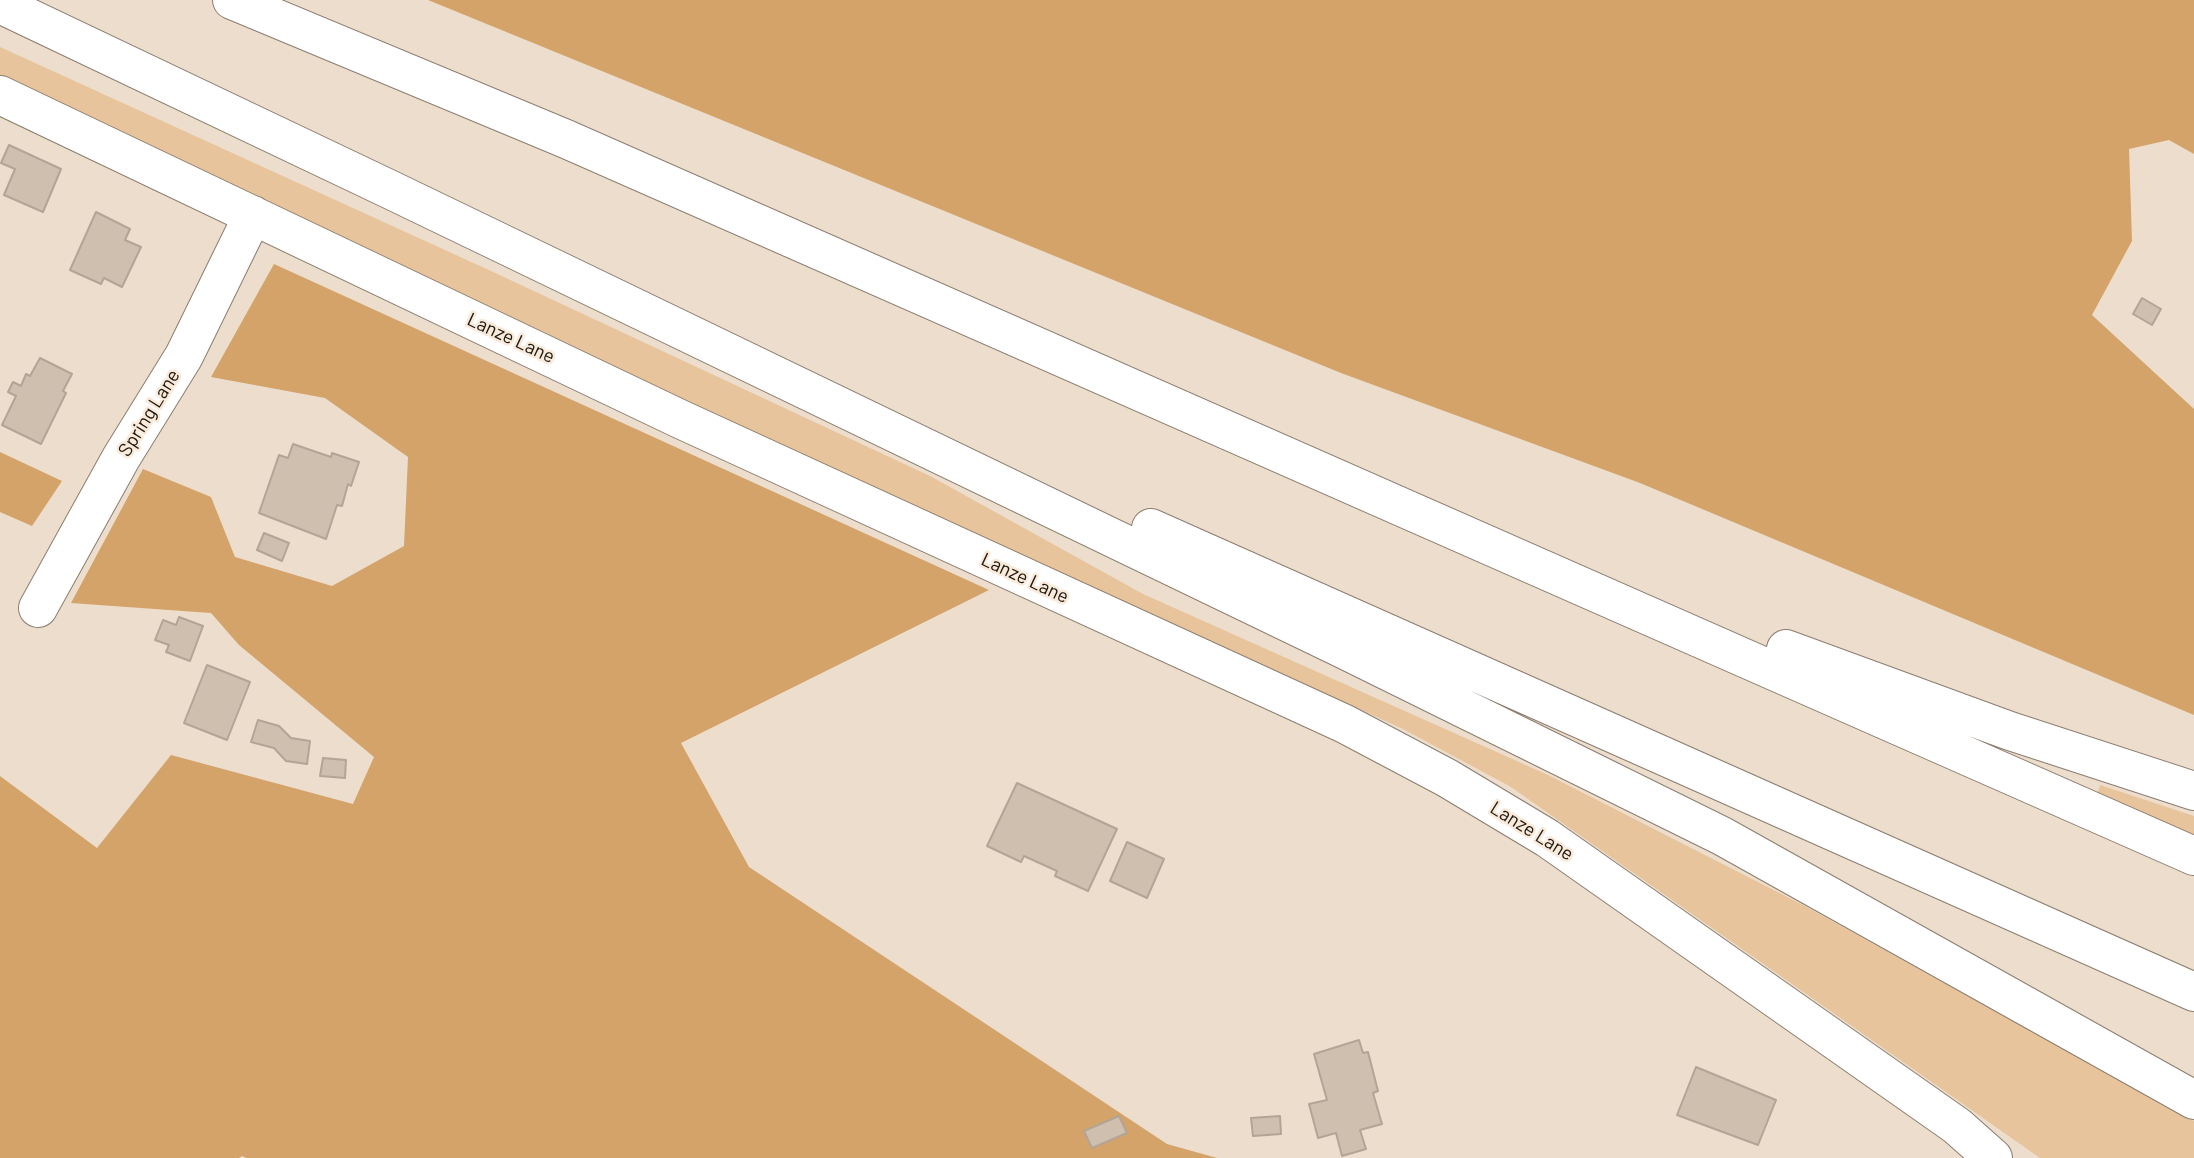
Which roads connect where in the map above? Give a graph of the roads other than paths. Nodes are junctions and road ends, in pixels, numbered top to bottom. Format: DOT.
graph roads {
  1 [pos="232,0"];
  2 [pos="0,4"];
  3 [pos="0,95"];
  4 [pos="566,139"];
  5 [pos="391,190"];
  6 [pos="253,215"];
  7 [pos="38,608"];
  8 [pos="2194,791"];
  9 [pos="2194,856"];
  10 [pos="2194,992"];
  11 [pos="2194,1100"];
  12 [pos="1993,1158"];
  1 -- 4 [label="main road"];
  2 -- 5 [label="main road"];
  3 -- 6 [label="main road, Lanze Lane"];
  4 -- 8 [label="main road"];
  4 -- 9 [label="main road"];
  5 -- 10 [label="main road"];
  5 -- 11 [label="main road"];
  6 -- 7 [label="main road, Spring Lane"];
  6 -- 12 [label="main road, Lanze Lane"];
}
